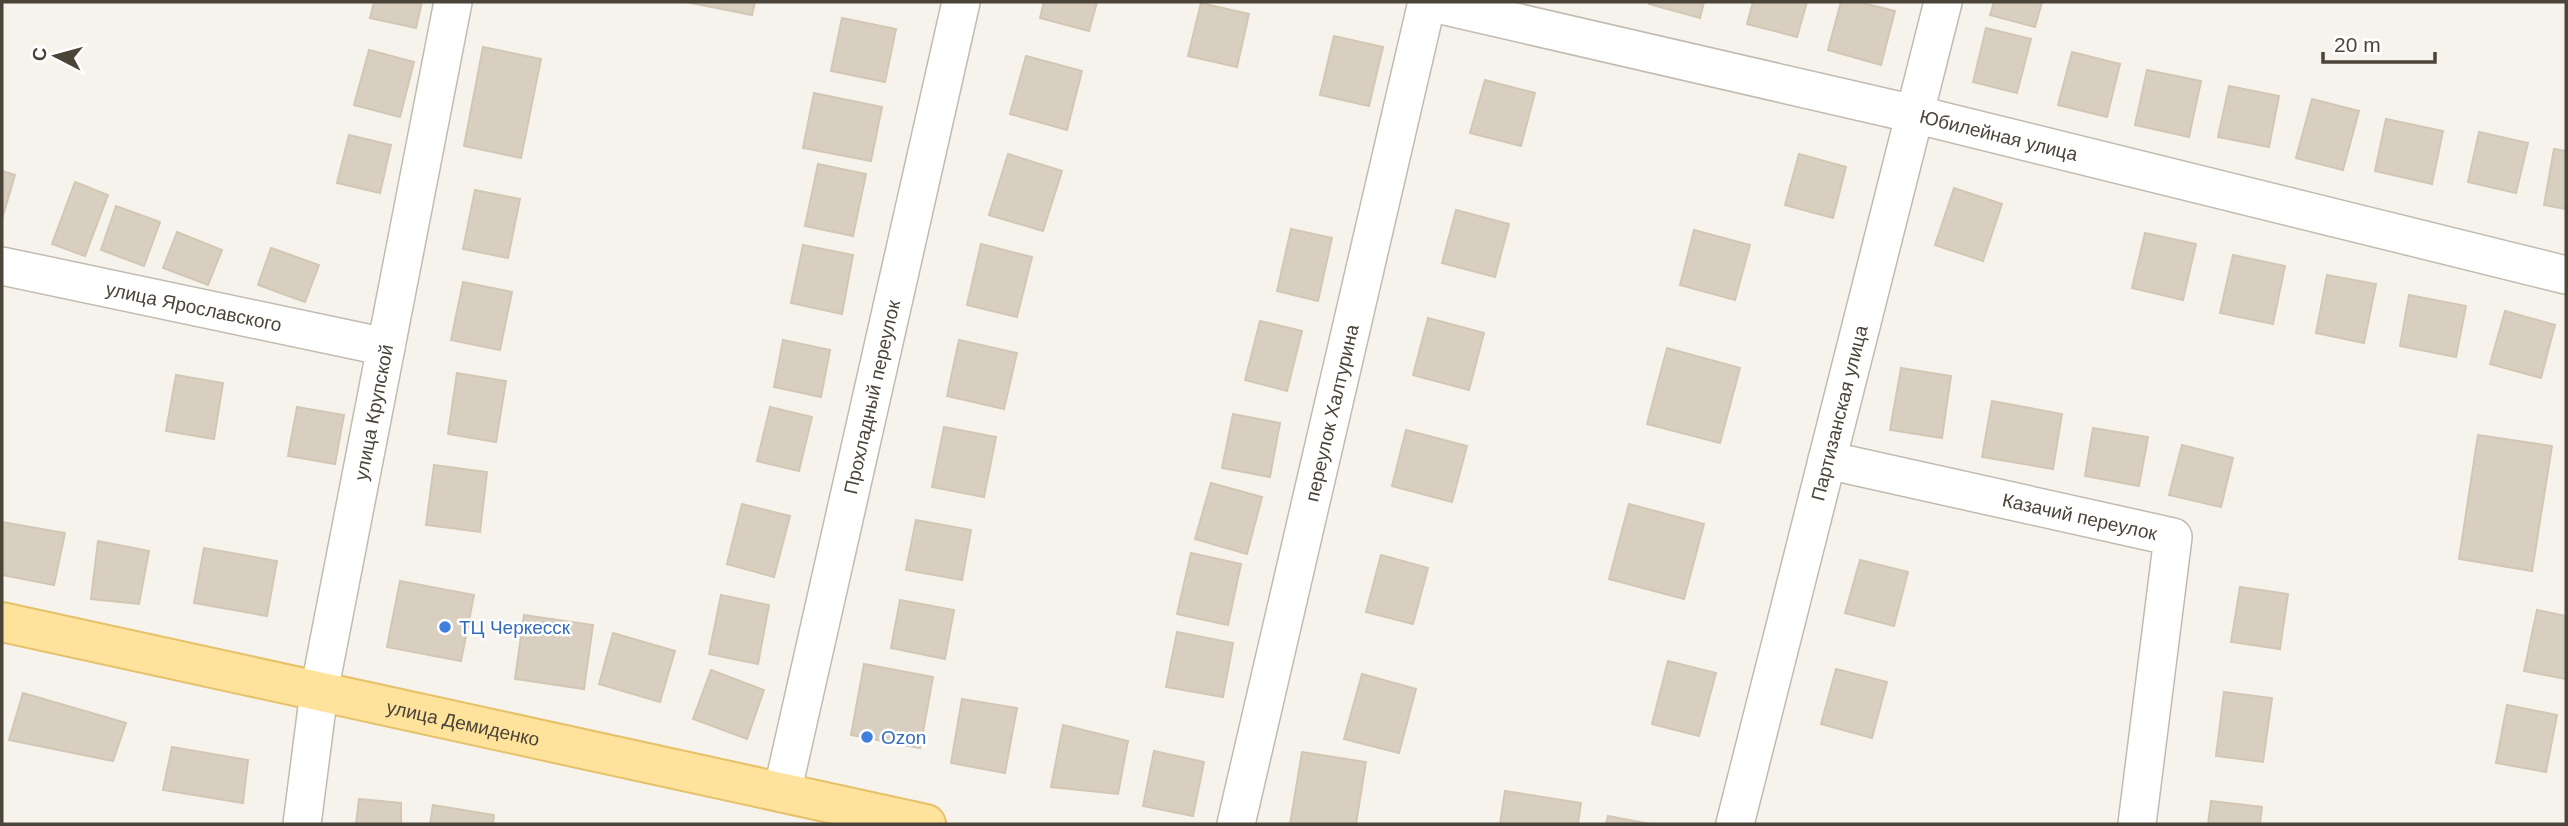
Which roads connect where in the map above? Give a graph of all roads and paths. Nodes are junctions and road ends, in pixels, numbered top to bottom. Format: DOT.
graph roads {
  1 [pos="453,2"];
  2 [pos="961,2"];
  3 [pos="1428,2"];
  4 [pos="1943,2"];
  5 [pos="1914,114"];
  6 [pos="2,266"];
  7 [pos="2566,275"];
  8 [pos="386,348"];
  9 [pos="1827,460"];
  10 [pos="2,622"];
  11 [pos="319,692"];
  12 [pos="782,793"];
  13 [pos="302,824"];
  14 [pos="926,824"];
  15 [pos="1236,824"];
  16 [pos="1735,824"];
  17 [pos="2137,824"];
  1 -- 8 [label="street, улица Крупской"];
  2 -- 12 [label="street, Прохладный переулок"];
  3 -- 5 [label="street, Юбилейная улица"];
  3 -- 15 [label="street, переулок Халтурина"];
  4 -- 5 [label="street, Партизанская улица"];
  5 -- 7 [label="street, Юбилейная улица"];
  5 -- 9 [label="street, Партизанская улица"];
  6 -- 8 [label="street, улица Ярославского"];
  8 -- 11 [label="street, улица Крупской"];
  9 -- 16 [label="street, Партизанская улица"];
  9 -- 17 [label="street, Казачий переулок"];
  10 -- 11 [label="main road, улица Демиденко"];
  11 -- 12 [label="main road, улица Демиденко"];
  11 -- 13 [label="street, улица Крупской"];
  12 -- 14 [label="main road, улица Демиденко"];
}
